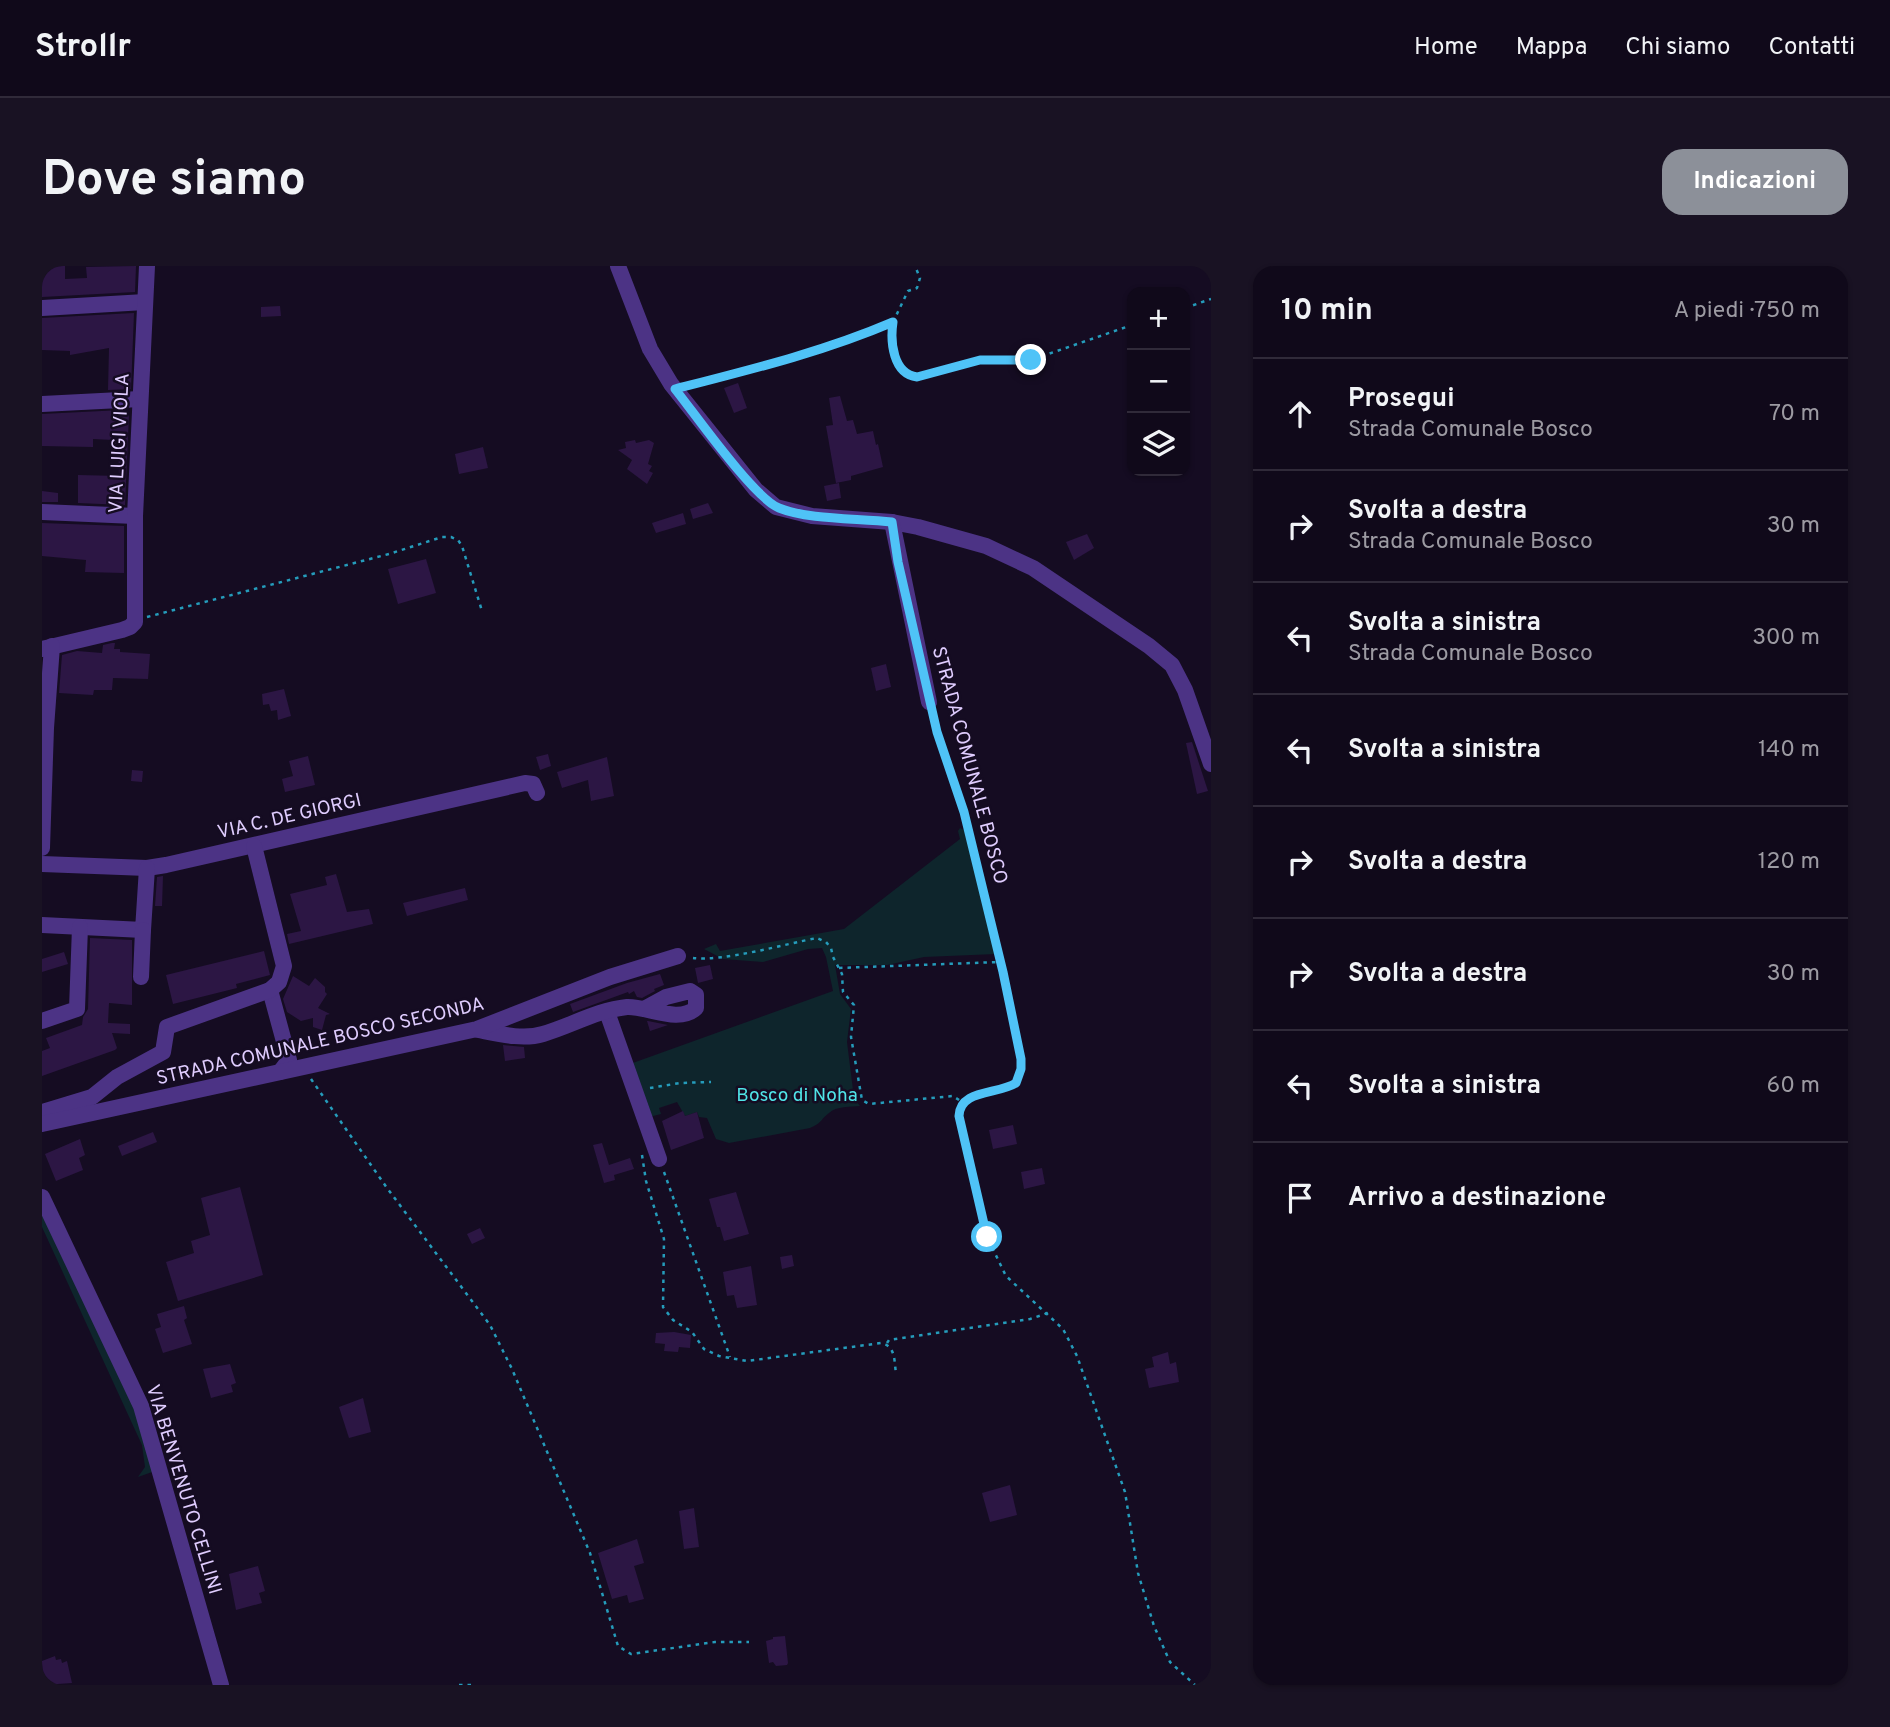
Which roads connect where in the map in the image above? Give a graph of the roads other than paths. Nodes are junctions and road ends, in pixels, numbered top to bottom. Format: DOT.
graph roads {
  1 [pos="147,266"];
  2 [pos="618,266"];
  3 [pos="145,302"];
  4 [pos="42,308"];
  5 [pos="140,399"];
  6 [pos="42,404"];
  7 [pos="42,512"];
  8 [pos="135,516"];
  9 [pos="892,522"];
  10 [pos="47,647"];
  11 [pos="929,702"];
  12 [pos="44,728"];
  13 [pos="1211,764"];
  14 [pos="537,793"];
  15 [pos="43,820"];
  16 [pos="254,846"];
  17 [pos="42,848"];
  18 [pos="42,863"];
  19 [pos="147,868"];
  20 [pos="42,925"];
  21 [pos="80,927"];
  22 [pos="143,930"];
  23 [pos="678,956"];
  24 [pos="141,977"];
  25 [pos="270,990"];
  26 [pos="644,1009"];
  27 [pos="607,1012"];
  28 [pos="42,1021"];
  29 [pos="477,1029"];
  30 [pos="280,1072"];
  31 [pos="42,1112"];
  32 [pos="42,1124"];
  33 [pos="651,1150"];
  34 [pos="42,1197"];
  35 [pos="221,1685"];
  1 -- 3 [label="street, VIA LUIGI VIOLA"];
  2 -- 9 [label="street"];
  3 -- 4 [label="street"];
  3 -- 5 [label="street, VIA LUIGI VIOLA"];
  5 -- 6 [label="street"];
  5 -- 8 [label="street, VIA LUIGI VIOLA"];
  7 -- 8 [label="street"];
  8 -- 10 [label="street, VIA LUIGI VIOLA"];
  9 -- 11 [label="street, STRADA COMUNALE BOSCO"];
  9 -- 13 [label="street"];
  10 -- 12 [label="street"];
  12 -- 15 [label="street"];
  14 -- 16 [label="street, VIA C. DE GIORGI"];
  15 -- 17 [label="street"];
  16 -- 19 [label="street, VIA C. DE GIORGI"];
  16 -- 25 [label="street"];
  18 -- 19 [label="street, VIA C. DE GIORGI"];
  19 -- 22 [label="street"];
  20 -- 21 [label="street"];
  21 -- 22 [label="street"];
  21 -- 28 [label="street"];
  22 -- 24 [label="street"];
  23 -- 29 [label="street, STRADA COMUNALE BOSCO SECONDA"];
  25 -- 30 [label="street"];
  25 -- 31 [label="street"];
  26 -- 27 [label="street"];
  27 -- 29 [label="street"];
  27 -- 33 [label="street"];
  29 -- 30 [label="street, STRADA COMUNALE BOSCO SECONDA"];
  30 -- 32 [label="street, STRADA COMUNALE BOSCO SECONDA"];
  34 -- 35 [label="street, VIA BENVENUTO CELLINI"];
}
